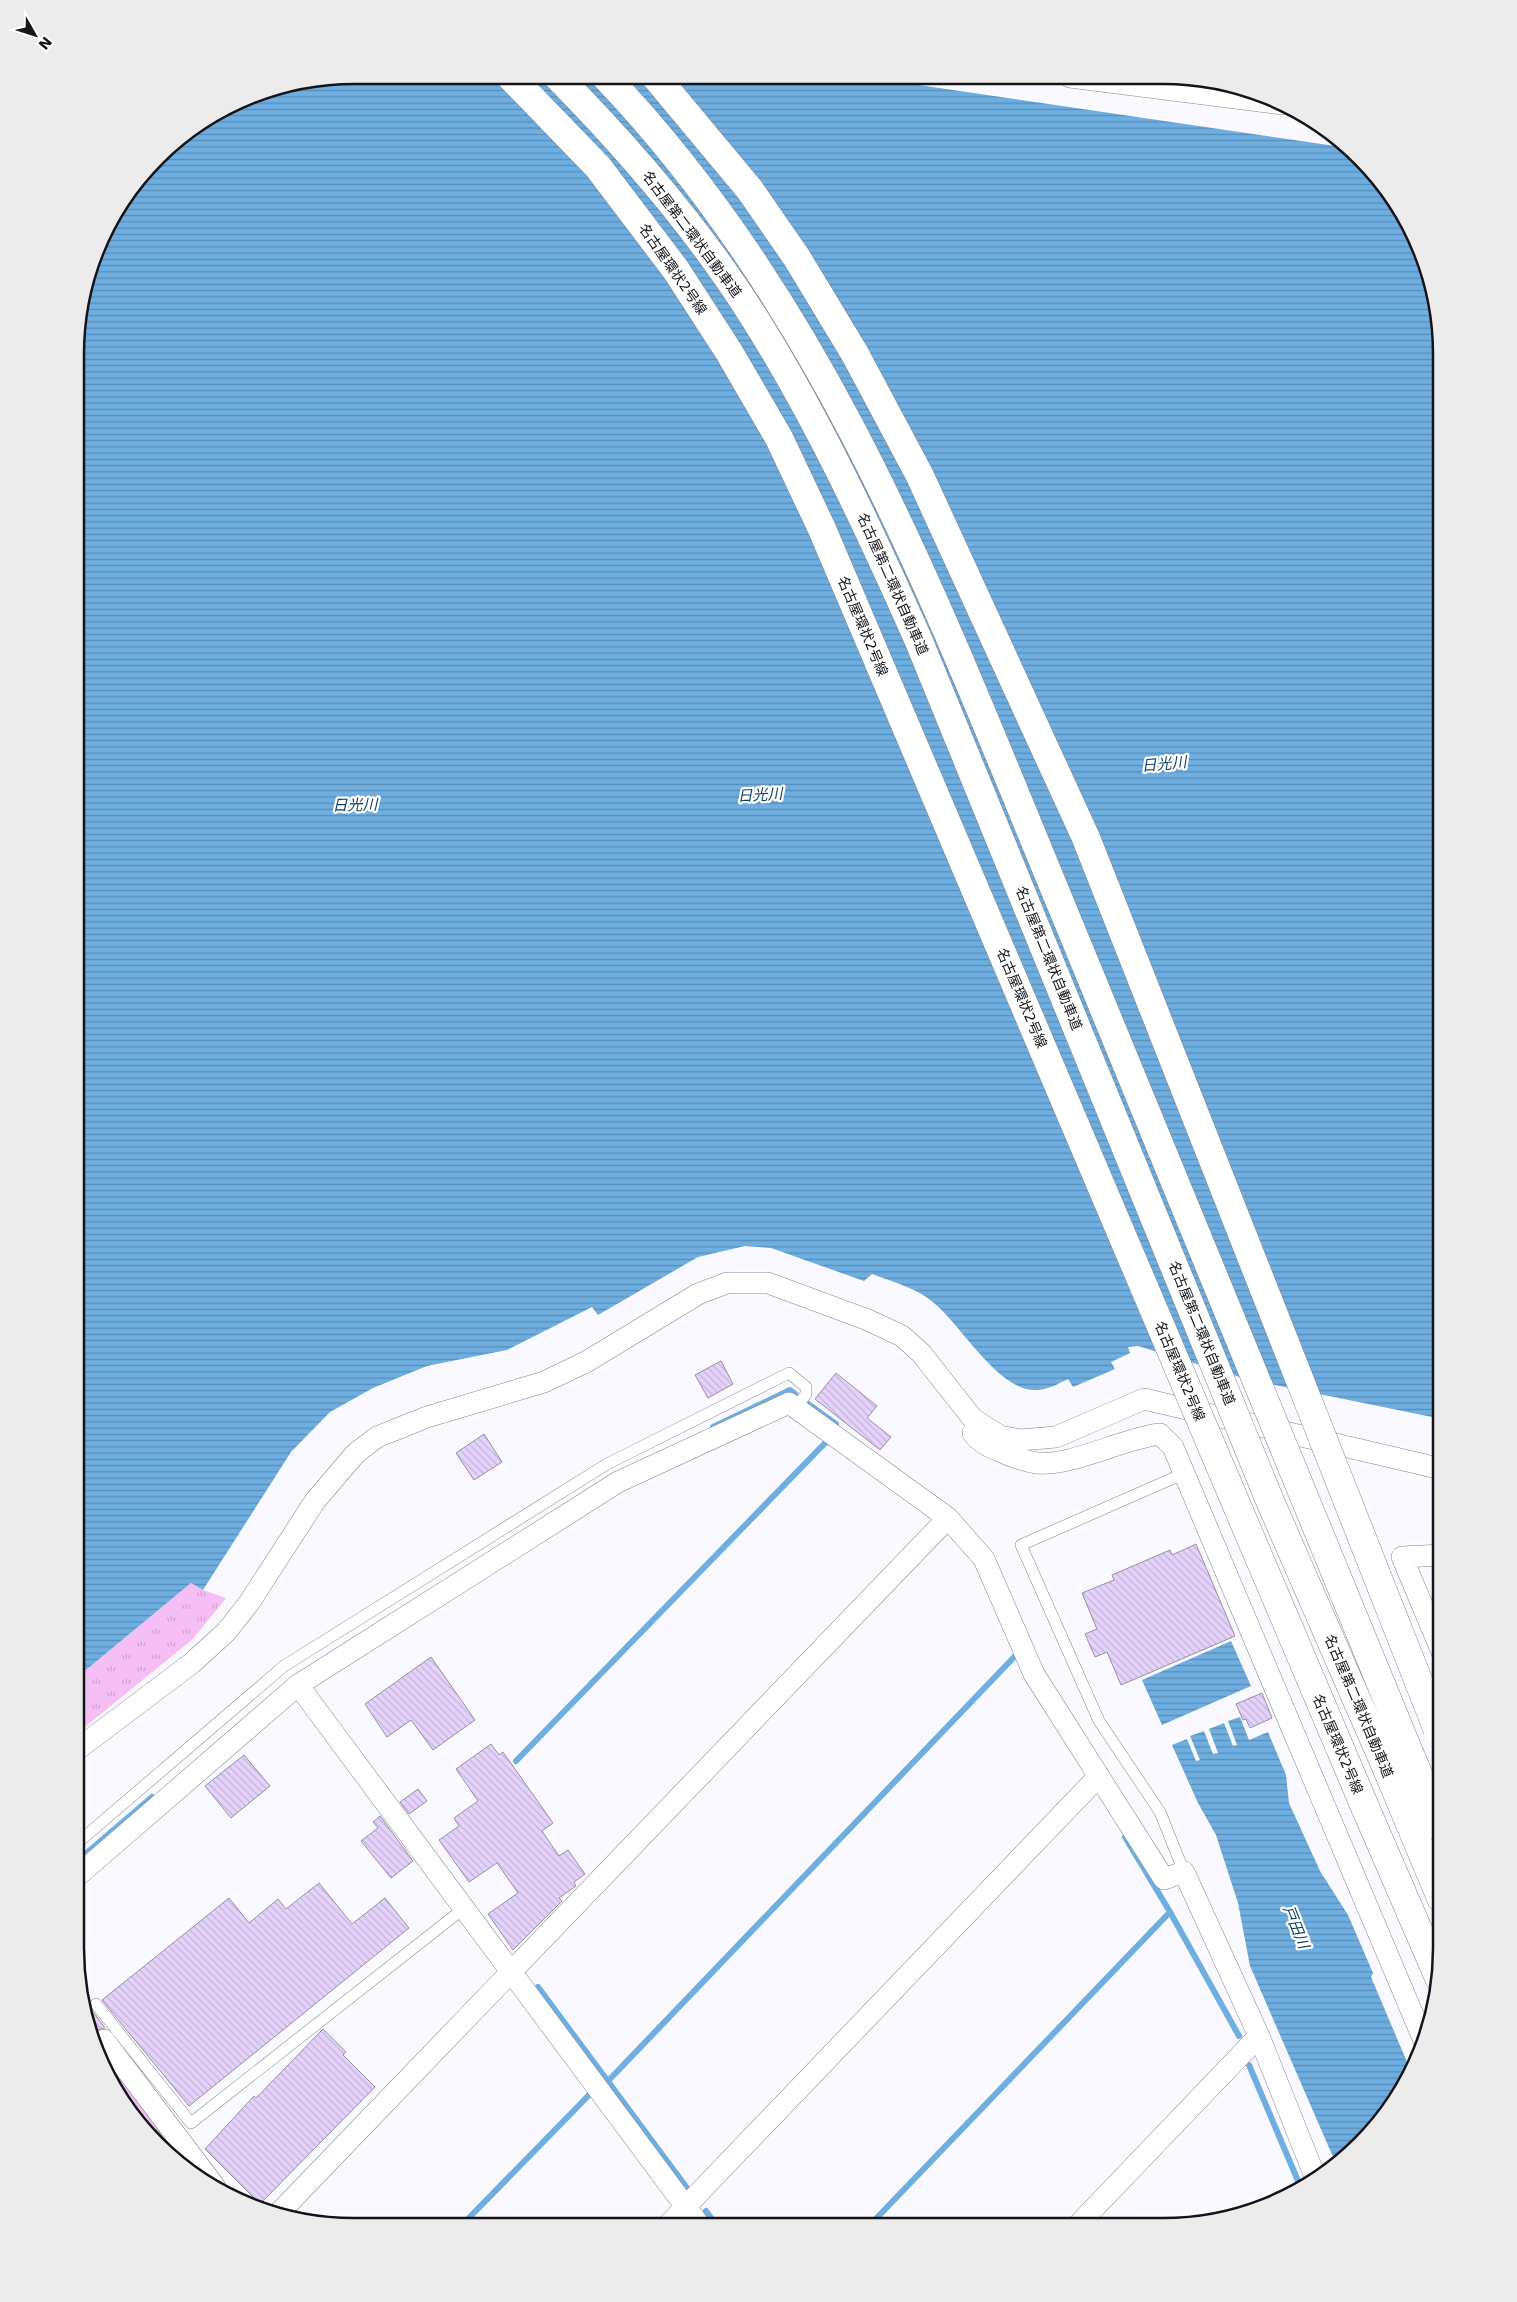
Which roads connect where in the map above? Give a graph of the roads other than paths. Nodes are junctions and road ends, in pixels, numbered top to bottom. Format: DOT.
graph roads {
  1 [pos="517,84"];
  2 [pos="566,84"];
  3 [pos="612,84"];
  4 [pos="662,84"];
  5 [pos="1125,84"];
  6 [pos="1258,101"];
  7 [pos="960,1403"];
  8 [pos="796,1408"];
  9 [pos="1433,1467"];
  10 [pos="1185,1473"];
  11 [pos="948,1518"];
  12 [pos="1433,1555"];
  13 [pos="1433,1631"];
  14 [pos="284,1666"];
  15 [pos="298,1685"];
  16 [pos="1433,1719"];
  17 [pos="84,1744"];
  18 [pos="1099,1776"];
  19 [pos="1433,1809"];
  20 [pos="84,1837"];
  21 [pos="84,1870"];
  22 [pos="1184,1872"];
  23 [pos="1433,1879"];
  24 [pos="464,1909"];
  25 [pos="1433,1964"];
  26 [pos="511,1974"];
  27 [pos="96,2004"];
  28 [pos="1420,2033"];
  29 [pos="1259,2036"];
  30 [pos="104,2040"];
  31 [pos="203,2173"];
  32 [pos="1313,2173"];
  33 [pos="686,2207"];
  34 [pos="283,2209"];
  35 [pos="675,2218"];
  36 [pos="694,2218"];
  37 [pos="1085,2218"];
  1 -- 25 [label="highway, 名古屋環状2号線, bridge"];
  2 -- 23 [label="highway, 名古屋第二環状自動車道, bridge"];
  3 -- 19 [label="highway, 名古屋第二環状自動車道, bridge"];
  4 -- 16 [label="highway, bridge"];
  5 -- 6 [label="street"];
  7 -- 9 [label="street"];
  7 -- 10 [label="street"];
  7 -- 17 [label="street"];
  8 -- 11 [label="street"];
  8 -- 14 [label="lane"];
  8 -- 15 [label="street"];
  10 -- 22 [label="lane"];
  10 -- 28 [label="street"];
  11 -- 18 [label="street"];
  11 -- 26 [label="street"];
  12 -- 13 [label="street"];
  14 -- 15 [label="lane"];
  14 -- 20 [label="lane"];
  15 -- 21 [label="street"];
  15 -- 24 [label="street"];
  18 -- 22 [label="street"];
  18 -- 33 [label="street"];
  22 -- 29 [label="street"];
  24 -- 26 [label="street"];
  24 -- 27 [label="lane"];
  26 -- 33 [label="street"];
  26 -- 34 [label="street"];
  29 -- 32 [label="street"];
  29 -- 37 [label="street"];
  30 -- 31 [label="street"];
  33 -- 35 [label="street"];
  33 -- 36 [label="street"];
}
